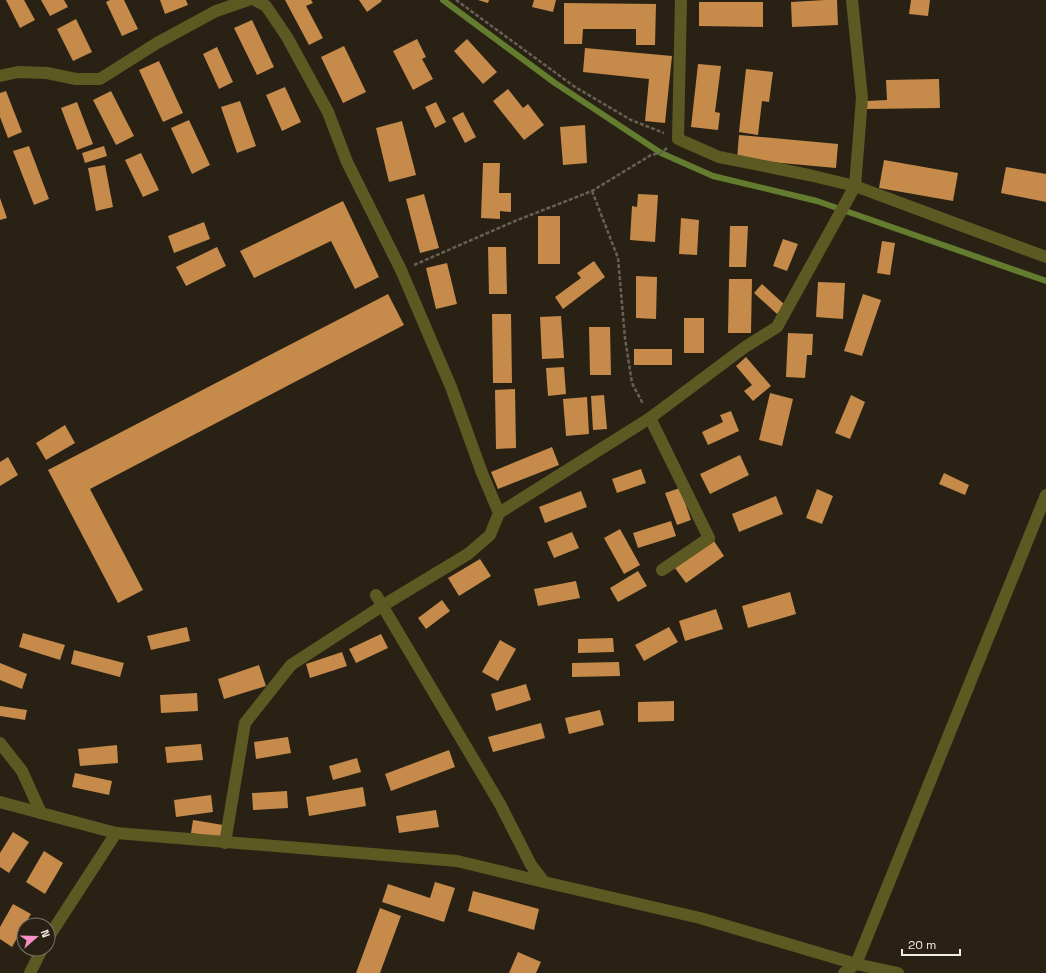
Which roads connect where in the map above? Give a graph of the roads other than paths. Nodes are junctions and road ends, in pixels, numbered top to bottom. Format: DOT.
graph roads {
  1 [pos="248,0"];
  2 [pos="255,0"];
  3 [pos="681,0"];
  4 [pos="852,0"];
  5 [pos="0,76"];
  6 [pos="855,186"];
  7 [pos="1046,257"];
  8 [pos="650,418"];
  9 [pos="1046,495"];
  10 [pos="499,513"];
  11 [pos="662,570"];
  12 [pos="376,595"];
  13 [pos="382,606"];
  14 [pos="0,743"];
  15 [pos="0,802"];
  16 [pos="41,813"];
  17 [pos="116,833"];
  18 [pos="225,843"];
  19 [pos="544,882"];
  20 [pos="56,926"];
  21 [pos="38,957"];
  22 [pos="856,964"];
  23 [pos="30,973"];
  24 [pos="844,973"];
  25 [pos="898,973"];
  1 -- 5 [label="street"];
  2 -- 10 [label="street"];
  3 -- 6 [label="street"];
  4 -- 6 [label="street"];
  6 -- 7 [label="street"];
  6 -- 8 [label="street"];
  8 -- 10 [label="street"];
  8 -- 11 [label="street"];
  9 -- 22 [label="street"];
  10 -- 13 [label="street"];
  12 -- 13 [label="street"];
  13 -- 18 [label="street"];
  13 -- 19 [label="street"];
  14 -- 16 [label="street"];
  15 -- 16 [label="street"];
  16 -- 17 [label="street"];
  17 -- 18 [label="street"];
  17 -- 20 [label="street"];
  18 -- 19 [label="street"];
  19 -- 22 [label="street"];
  21 -- 23 [label="street"];
  22 -- 24 [label="street"];
  22 -- 25 [label="street"];
}
